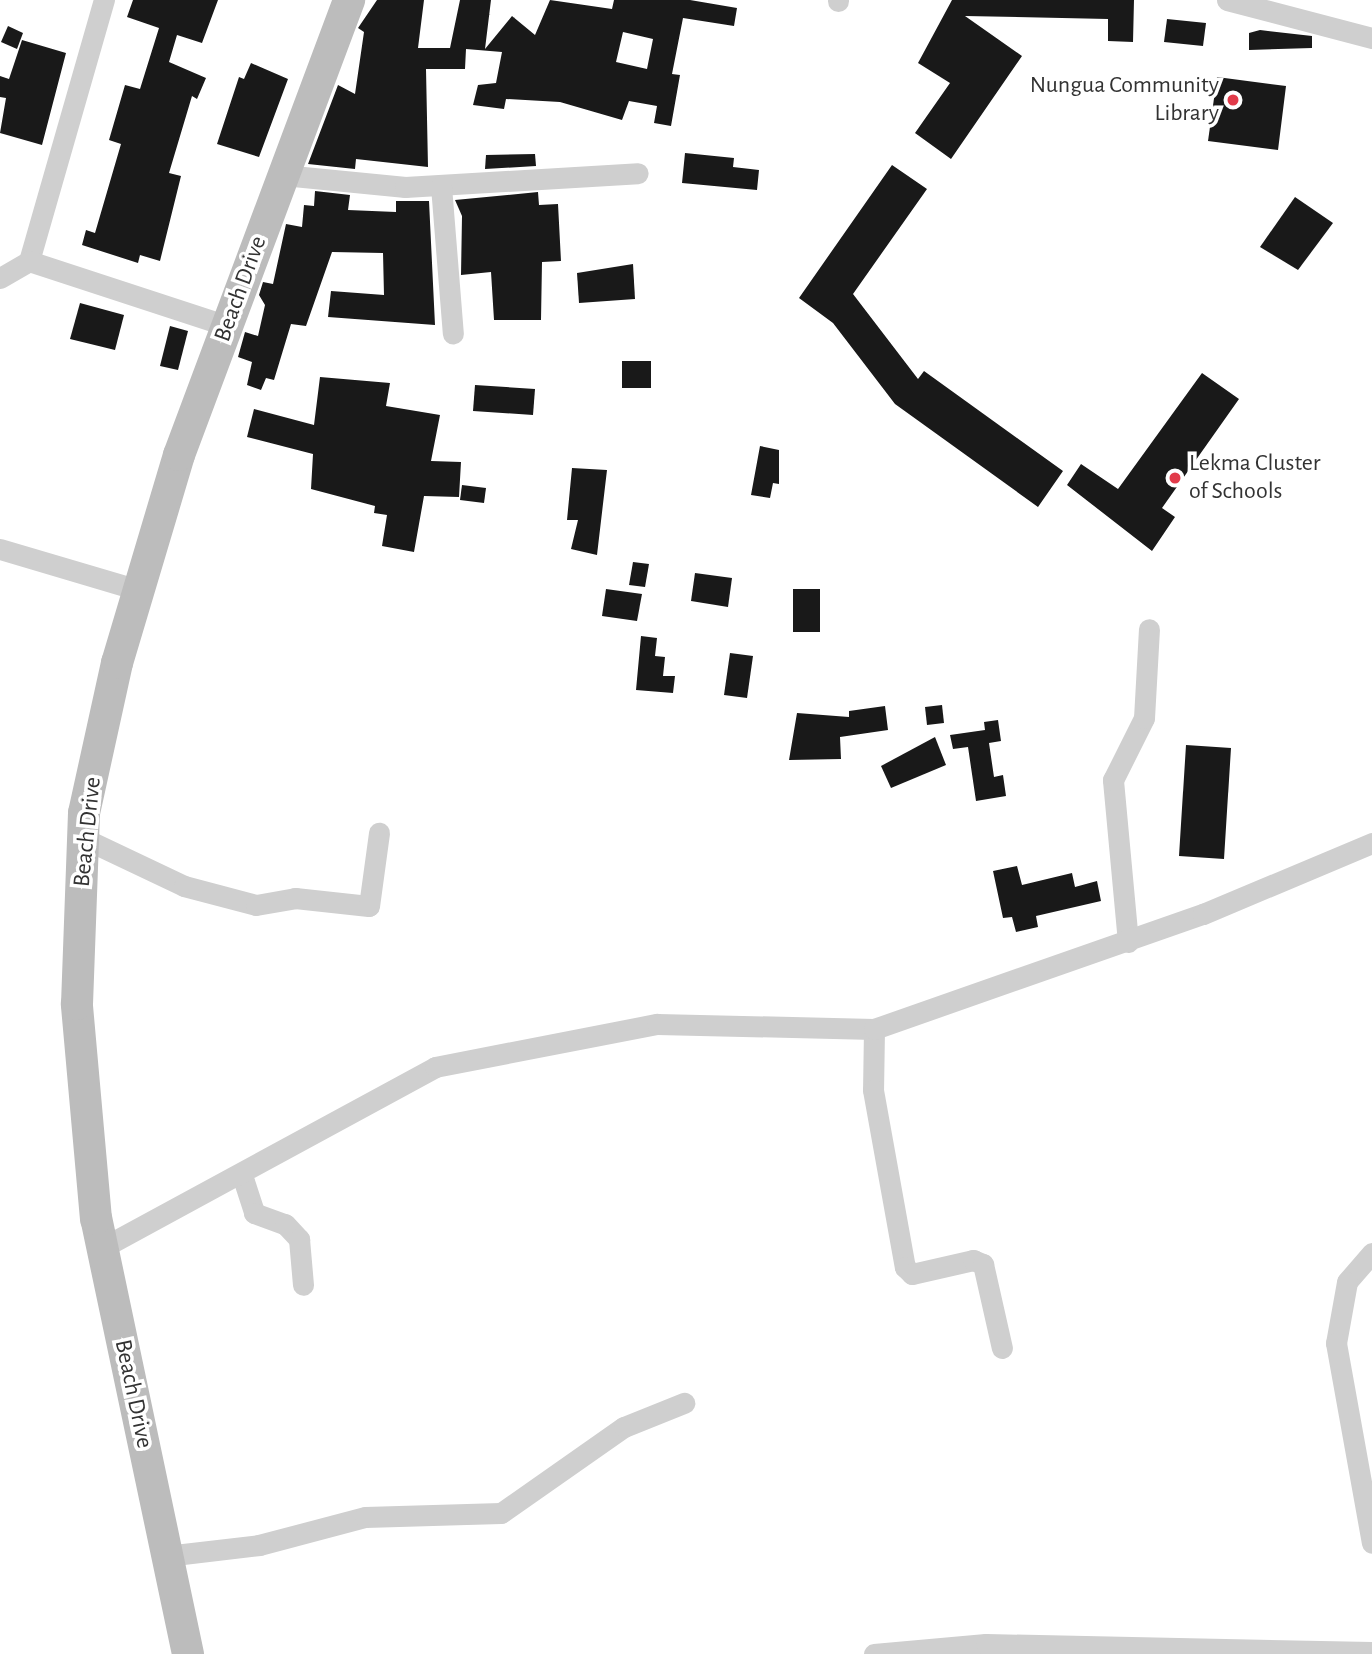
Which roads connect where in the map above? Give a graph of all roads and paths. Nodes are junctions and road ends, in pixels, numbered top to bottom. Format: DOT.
graph roads {
  1 [pos="104,0"];
  2 [pos="349,0"];
  3 [pos="1227,0"];
  4 [pos="1372,38"];
  5 [pos="638,173"];
  6 [pos="283,175"];
  7 [pos="442,186"];
  8 [pos="29,261"];
  9 [pos="0,278"];
  10 [pos="228,326"];
  11 [pos="453,334"];
  12 [pos="0,549"];
  13 [pos="138,590"];
  14 [pos="1149,629"];
  15 [pos="379,833"];
  16 [pos="83,838"];
  17 [pos="1372,843"];
  18 [pos="1128,942"];
  19 [pos="874,1029"];
  20 [pos="242,1175"];
  21 [pos="102,1248"];
  22 [pos="1372,1252"];
  23 [pos="303,1285"];
  24 [pos="1002,1348"];
  25 [pos="684,1402"];
  26 [pos="1372,1543"];
  27 [pos="166,1556"];
  28 [pos="1372,1652"];
  29 [pos="188,1654"];
  30 [pos="874,1654"];
  1 -- 8 [label="street"];
  2 -- 6 [label="street, Beach Drive"];
  3 -- 4 [label="street"];
  5 -- 7 [label="street"];
  6 -- 7 [label="street"];
  6 -- 10 [label="street, Beach Drive"];
  7 -- 11 [label="street"];
  8 -- 9 [label="street"];
  8 -- 10 [label="street"];
  10 -- 13 [label="street, Beach Drive"];
  12 -- 13 [label="street"];
  13 -- 16 [label="street, Beach Drive"];
  14 -- 18 [label="street"];
  15 -- 16 [label="street"];
  16 -- 21 [label="street, Beach Drive"];
  17 -- 18 [label="street"];
  18 -- 19 [label="street"];
  19 -- 20 [label="street"];
  19 -- 24 [label="street"];
  20 -- 21 [label="street"];
  20 -- 23 [label="street"];
  21 -- 27 [label="street, Beach Drive"];
  22 -- 26 [label="street"];
  25 -- 27 [label="street"];
  27 -- 29 [label="street, Beach Drive"];
  28 -- 30 [label="street"];
}
